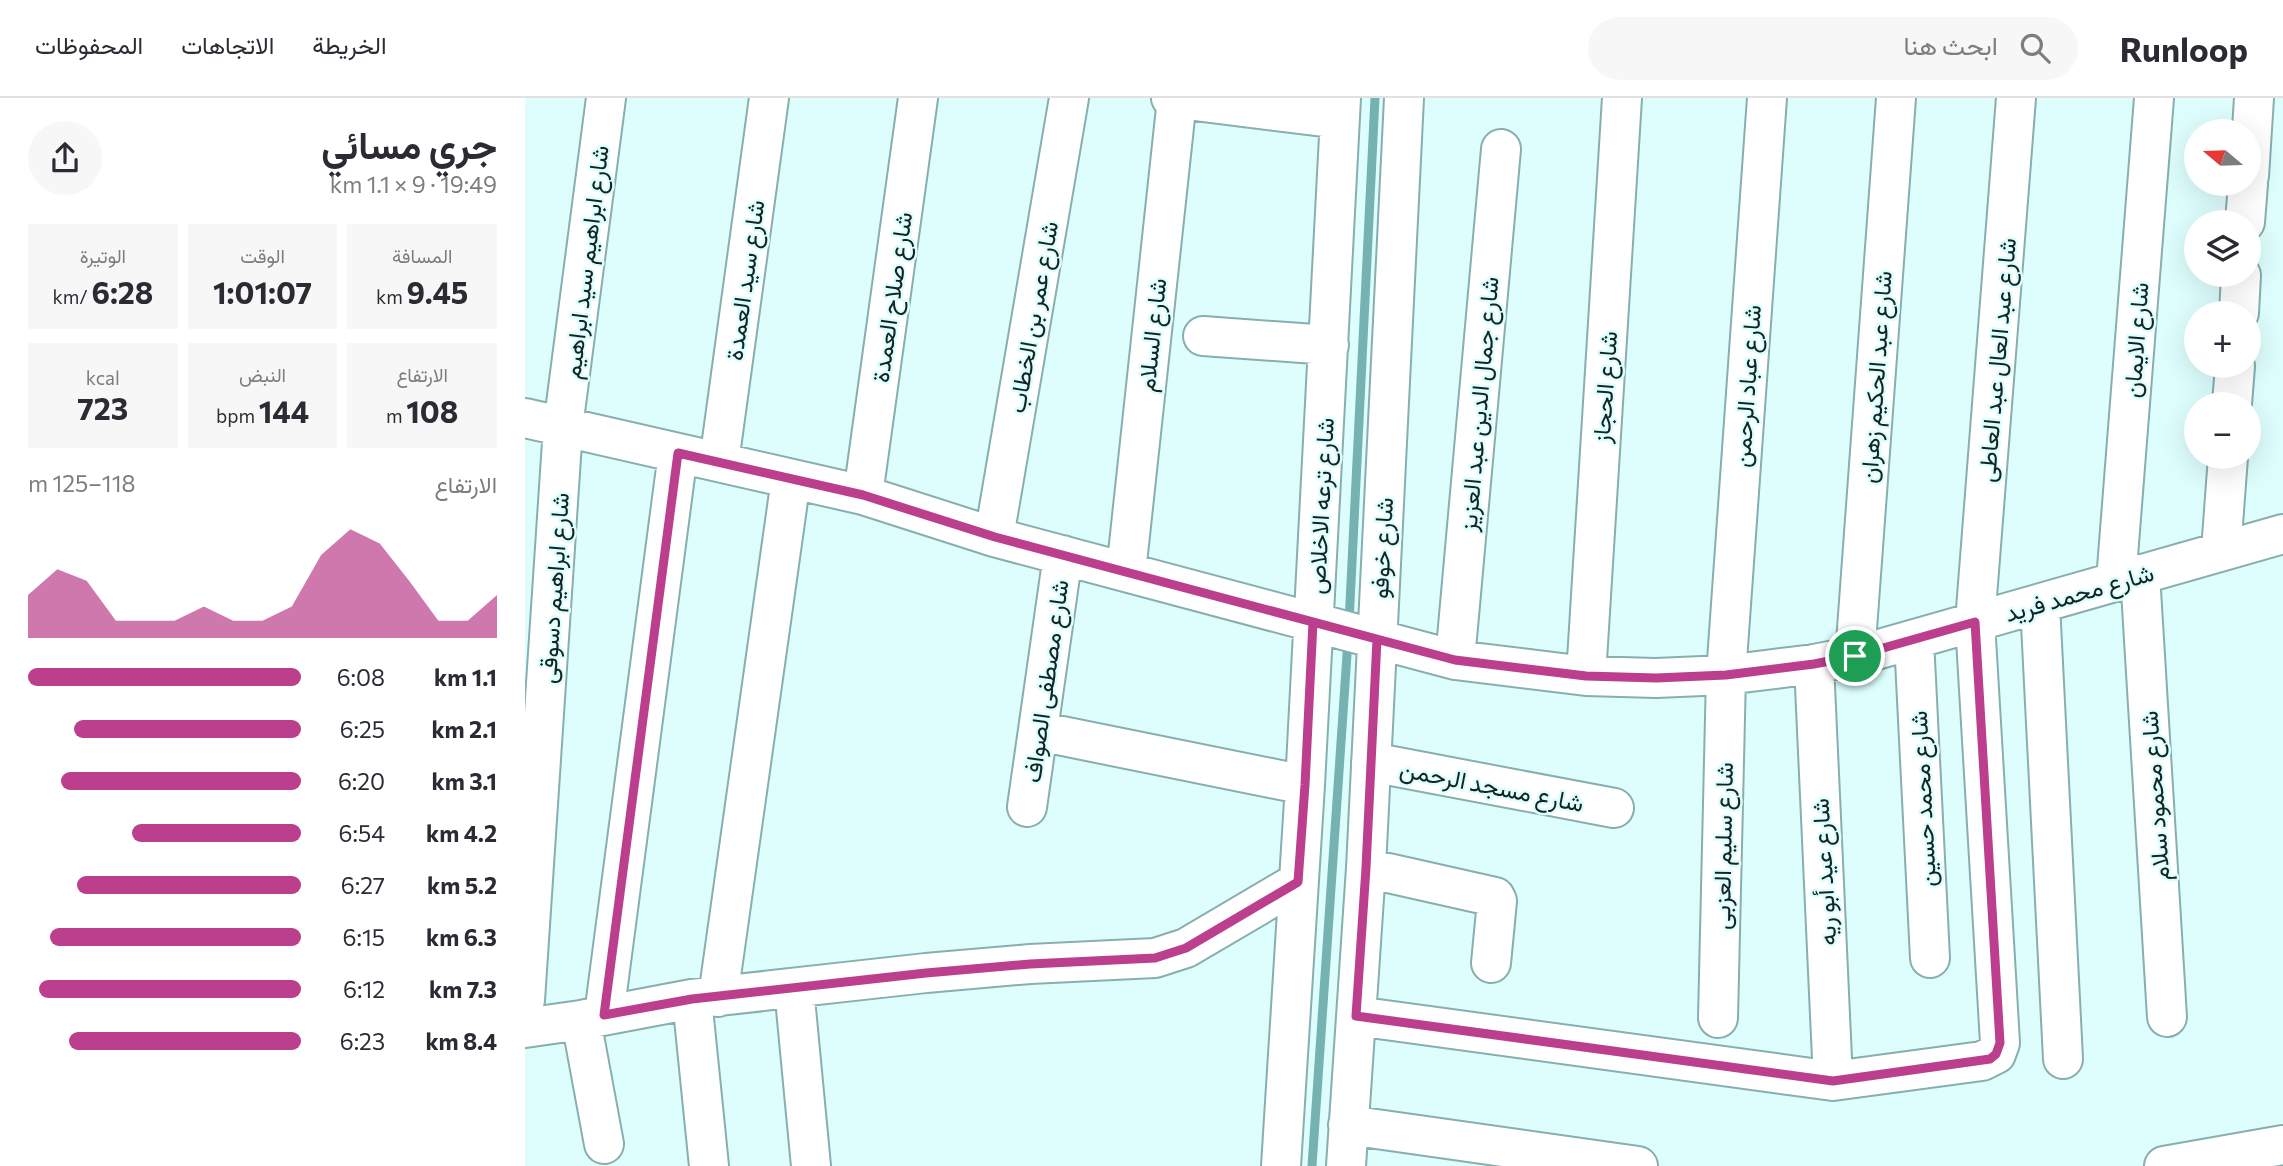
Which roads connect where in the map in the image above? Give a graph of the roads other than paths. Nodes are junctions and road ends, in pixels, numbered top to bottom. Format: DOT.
graph roads {
  1 [pos="606,98"];
  2 [pos="769,98"];
  3 [pos="918,98"];
  4 [pos="1069,98"];
  5 [pos="1171,98"];
  6 [pos="1404,98"];
  7 [pos="1622,98"];
  8 [pos="1766,98"];
  9 [pos="1896,98"];
  10 [pos="2017,98"];
  11 [pos="2154,98"];
  12 [pos="2255,98"];
  13 [pos="1177,99"];
  14 [pos="1341,108"];
  15 [pos="2253,119"];
  16 [pos="1501,149"];
  17 [pos="1203,336"];
  18 [pos="1329,345"];
  19 [pos="525,418"];
  20 [pos="563,426"];
  21 [pos="678,453"];
  22 [pos="719,462"];
  23 [pos="2227,469"];
  24 [pos="791,479"];
  25 [pos="863,495"];
  26 [pos="2283,534"];
  27 [pos="995,537"];
  28 [pos="2221,551"];
  29 [pos="1063,555"];
  30 [pos="1126,572"];
  31 [pos="2128,578"];
  32 [pos="2040,604"];
  33 [pos="1313,622"];
  34 [pos="1975,622"];
  35 [pos="1377,639"];
  36 [pos="1914,640"];
  37 [pos="1855,656"];
  38 [pos="1455,660"];
  39 [pos="1814,664"];
  40 [pos="1726,675"];
  41 [pos="1586,676"];
  42 [pos="1038,731"];
  43 [pos="1371,762"];
  44 [pos="1305,785"];
  45 [pos="1027,807"];
  46 [pos="1614,808"];
  47 [pos="1366,868"];
  48 [pos="1298,882"];
  49 [pos="1930,958"];
  50 [pos="1491,964"];
  51 [pos="794,988"];
  52 [pos="705,998"];
  53 [pos="525,1000"];
  54 [pos="1356,1016"];
  55 [pos="2167,1017"];
  56 [pos="593,1018"];
  57 [pos="1719,1018"];
  58 [pos="525,1028"];
  59 [pos="2063,1059"];
  60 [pos="1833,1081"];
  61 [pos="1347,1125"];
  62 [pos="604,1144"];
  63 [pos="2283,1145"];
  64 [pos="709,1166"];
  65 [pos="811,1166"];
  66 [pos="1281,1166"];
  67 [pos="1346,1166"];
  68 [pos="1638,1166"];
  69 [pos="2164,1166"];
  1 -- 20 [label="street, شارع ابراهيم سيد ابراهيم"];
  2 -- 22 [label="street, شارع سيد العمدة"];
  3 -- 25 [label="street, شارع صلاح العمدة"];
  4 -- 27 [label="street, شارع عمر بن الخطاب"];
  5 -- 13 [label="street"];
  6 -- 35 [label="street, شارع خوفو"];
  7 -- 41 [label="street, شارع الحجاز"];
  8 -- 40 [label="street, شارع عباد الرحمن"];
  9 -- 37 [label="street, شارع عبد الحكيم زهران"];
  10 -- 34 [label="street, شارع عبد العال عبد العاطى"];
  11 -- 31 [label="street, شارع الايمان"];
  12 -- 15 [label="street"];
  13 -- 14 [label="street"];
  13 -- 30 [label="street, شارع السلام"];
  14 -- 18 [label="street, شارع ترعه الاخلاص"];
  16 -- 38 [label="street, شارع جمال الدين عبد العزيز"];
  17 -- 18 [label="street"];
  18 -- 33 [label="street, شارع ترعه الاخلاص"];
  19 -- 20 [label="street, شارع محمد فريد"];
  20 -- 21 [label="street, شارع محمد فريد"];
  20 -- 53 [label="street, شارع ابراهيم دسوقى"];
  21 -- 22 [label="street, شارع محمد فريد"];
  21 -- 56 [label="street"];
  22 -- 24 [label="street, شارع محمد فريد"];
  23 -- 28 [label="street"];
  24 -- 25 [label="street, شارع محمد فريد"];
  24 -- 52 [label="street"];
  25 -- 27 [label="street, شارع محمد فريد"];
  26 -- 28 [label="street, شارع محمد فريد"];
  27 -- 29 [label="street, شارع محمد فريد"];
  28 -- 31 [label="street, شارع محمد فريد"];
  29 -- 30 [label="street, شارع محمد فريد"];
  29 -- 42 [label="street, شارع مصطفى الصواف"];
  30 -- 33 [label="street, شارع محمد فريد"];
  31 -- 32 [label="street, شارع محمد فريد"];
  31 -- 55 [label="street, شارع محمود سلام"];
  32 -- 34 [label="street, شارع محمد فريد"];
  32 -- 59 [label="street"];
  33 -- 35 [label="street, شارع محمد فريد"];
  33 -- 44 [label="street, شارع ترعه الاخلاص"];
  34 -- 36 [label="street, شارع محمد فريد"];
  34 -- 60 [label="street, شارع عبد العال عبد العاطى"];
  35 -- 38 [label="street, شارع محمد فريد"];
  35 -- 43 [label="street, شارع خوفو"];
  36 -- 37 [label="street, شارع محمد فريد"];
  36 -- 49 [label="street, شارع محمد حسين"];
  37 -- 39 [label="street, شارع محمد فريد"];
  38 -- 41 [label="street, شارع محمد فريد"];
  39 -- 40 [label="street, شارع محمد فريد"];
  39 -- 60 [label="street, شارع عيد أبو ريه"];
  40 -- 41 [label="street, شارع محمد فريد"];
  40 -- 57 [label="street, شارع سليم العزبى"];
  42 -- 44 [label="street"];
  42 -- 45 [label="street, شارع مصطفى الصواف"];
  43 -- 46 [label="street, شارع مسجد الرحمن"];
  43 -- 47 [label="street, شارع خوفو"];
  44 -- 48 [label="street, شارع ترعه الاخلاص"];
  47 -- 50 [label="street"];
  47 -- 54 [label="street, شارع خوفو"];
  48 -- 51 [label="street"];
  48 -- 66 [label="street, شارع ترعه الاخلاص"];
  51 -- 52 [label="street"];
  51 -- 65 [label="street"];
  52 -- 56 [label="street"];
  52 -- 64 [label="street"];
  54 -- 60 [label="street"];
  54 -- 61 [label="street, شارع خوفو"];
  56 -- 58 [label="street"];
  56 -- 62 [label="street"];
  61 -- 67 [label="street, شارع خوفو"];
  61 -- 68 [label="street"];
  63 -- 69 [label="street"];
}
